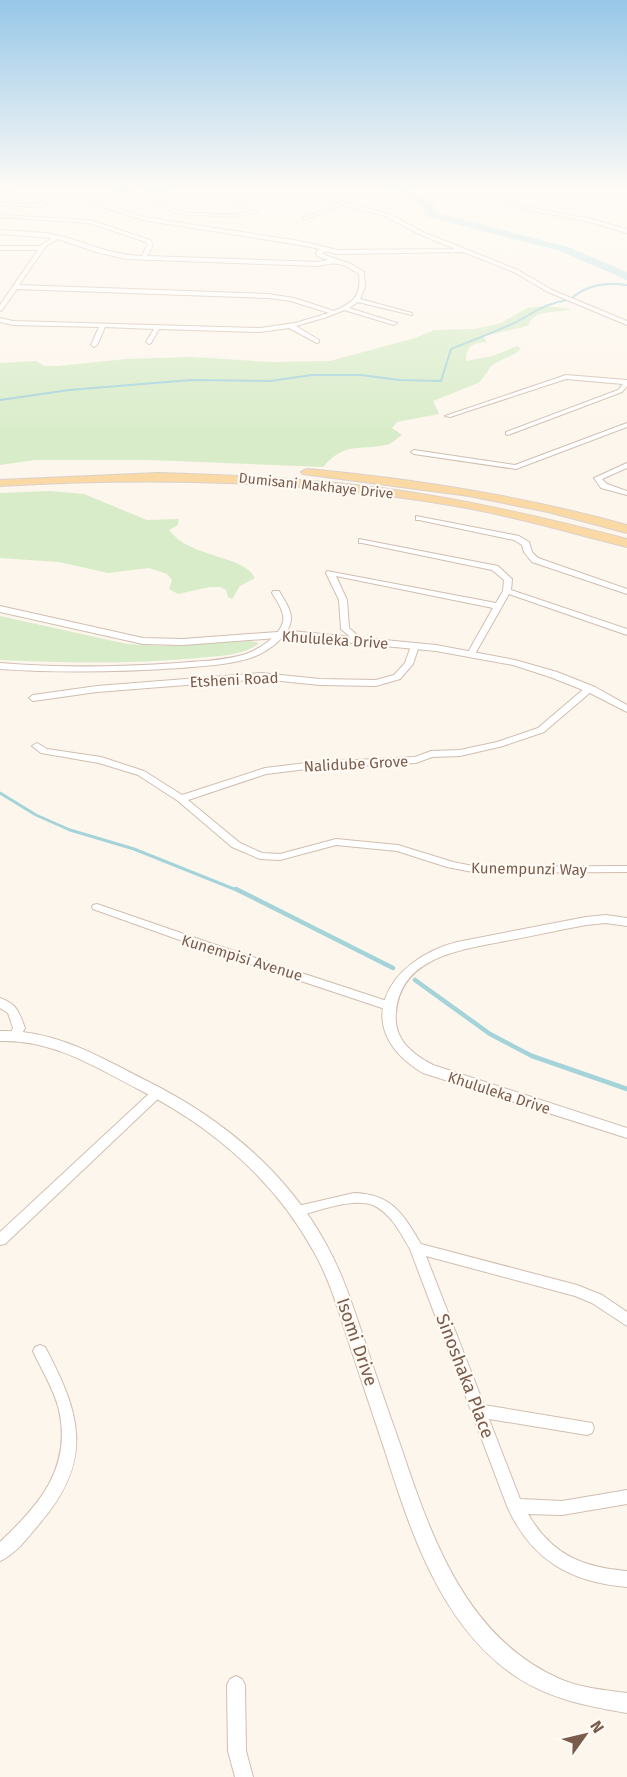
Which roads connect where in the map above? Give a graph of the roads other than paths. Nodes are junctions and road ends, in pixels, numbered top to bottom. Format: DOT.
graph roads {
  1 [pos="25,273"];
  2 [pos="360,273"];
  3 [pos="518,273"];
  4 [pos="15,287"];
  5 [pos="357,300"];
  6 [pos="342,308"];
  7 [pos="0,309"];
  8 [pos="332,312"];
  9 [pos="410,314"];
  10 [pos="0,320"];
  11 [pos="394,323"];
  12 [pos="627,323"];
  13 [pos="103,326"];
  14 [pos="291,326"];
  15 [pos="157,328"];
  16 [pos="317,341"];
  17 [pos="149,342"];
  18 [pos="94,345"];
  19 [pos="627,382"];
  20 [pos="620,391"];
  21 [pos="627,394"];
  22 [pos="448,416"];
  23 [pos="627,424"];
  24 [pos="508,433"];
  25 [pos="414,452"];
  26 [pos="627,465"];
  27 [pos="56,467"];
  28 [pos="24,469"];
  29 [pos="0,471"];
  30 [pos="0,483"];
  31 [pos="627,493"];
  32 [pos="419,518"];
  33 [pos="627,529"];
  34 [pos="362,541"];
  35 [pos="627,543"];
  36 [pos="507,591"];
  37 [pos="627,592"];
  38 [pos="276,593"];
  39 [pos="497,606"];
  40 [pos="0,609"];
  41 [pos="627,632"];
  42 [pos="279,635"];
  43 [pos="359,640"];
  44 [pos="415,646"];
  45 [pos="471,654"];
  46 [pos="0,666"];
  47 [pos="589,689"];
  48 [pos="33,698"];
  49 [pos="627,709"];
  50 [pos="37,746"];
  51 [pos="181,799"];
  52 [pos="627,869"];
  53 [pos="97,907"];
  54 [pos="627,922"];
  55 [pos="0,1002"];
  56 [pos="389,1006"];
  57 [pos="8,1035"];
  58 [pos="158,1092"];
  59 [pos="627,1133"];
  60 [pos="298,1211"];
  61 [pos="0,1240"];
  62 [pos="416,1248"];
  63 [pos="627,1320"];
  64 [pos="40,1351"];
  65 [pos="478,1411"];
  66 [pos="586,1428"];
  67 [pos="627,1497"];
  68 [pos="515,1506"];
  69 [pos="0,1552"];
  70 [pos="627,1579"];
  71 [pos="236,1685"];
  72 [pos="627,1703"];
  73 [pos="244,1777"];
  1 -- 4 [label="street"];
  2 -- 5 [label="street"];
  3 -- 12 [label="street"];
  4 -- 7 [label="street"];
  4 -- 8 [label="street"];
  5 -- 6 [label="street"];
  5 -- 9 [label="street"];
  6 -- 8 [label="street"];
  6 -- 11 [label="street"];
  8 -- 14 [label="street"];
  10 -- 13 [label="street"];
  13 -- 15 [label="street"];
  13 -- 18 [label="street"];
  14 -- 15 [label="street"];
  14 -- 16 [label="street"];
  15 -- 17 [label="street"];
  19 -- 20 [label="street"];
  19 -- 22 [label="street"];
  20 -- 21 [label="street"];
  20 -- 24 [label="street"];
  23 -- 25 [label="street"];
  26 -- 31 [label="street"];
  27 -- 33 [label="main road, Dumisani Makhaye Drive"];
  28 -- 29 [label="main road"];
  30 -- 35 [label="main road, Dumisani Makhaye Drive"];
  32 -- 37 [label="street"];
  34 -- 36 [label="street"];
  36 -- 39 [label="street"];
  36 -- 41 [label="street"];
  38 -- 42 [label="street"];
  39 -- 43 [label="street"];
  39 -- 45 [label="street"];
  40 -- 42 [label="street, Khululeka Drive"];
  42 -- 43 [label="street, Khululeka Drive"];
  42 -- 46 [label="street"];
  43 -- 44 [label="street, Khululeka Drive"];
  44 -- 45 [label="street, Khululeka Drive"];
  44 -- 48 [label="street, Etsheni Road"];
  45 -- 47 [label="street, Khululeka Drive"];
  47 -- 49 [label="street, Khululeka Drive"];
  47 -- 51 [label="street, Nalidube Grove"];
  50 -- 51 [label="street, Kunempunzi Way"];
  51 -- 52 [label="street, Kunempunzi Way"];
  53 -- 56 [label="street, Kunempisi Avenue"];
  54 -- 56 [label="street"];
  55 -- 57 [label="street"];
  56 -- 59 [label="street, Khululeka Drive"];
  57 -- 58 [label="street, Isomi Drive"];
  58 -- 60 [label="street, Isomi Drive"];
  58 -- 61 [label="street"];
  60 -- 62 [label="street, Sinoshaka Place"];
  60 -- 72 [label="street, Isomi Drive"];
  62 -- 63 [label="street"];
  62 -- 65 [label="street, Sinoshaka Place"];
  64 -- 69 [label="street"];
  65 -- 66 [label="street"];
  65 -- 68 [label="street, Sinoshaka Place"];
  67 -- 68 [label="street"];
  68 -- 70 [label="street, Sinoshaka Place"];
  71 -- 73 [label="street"];
}
